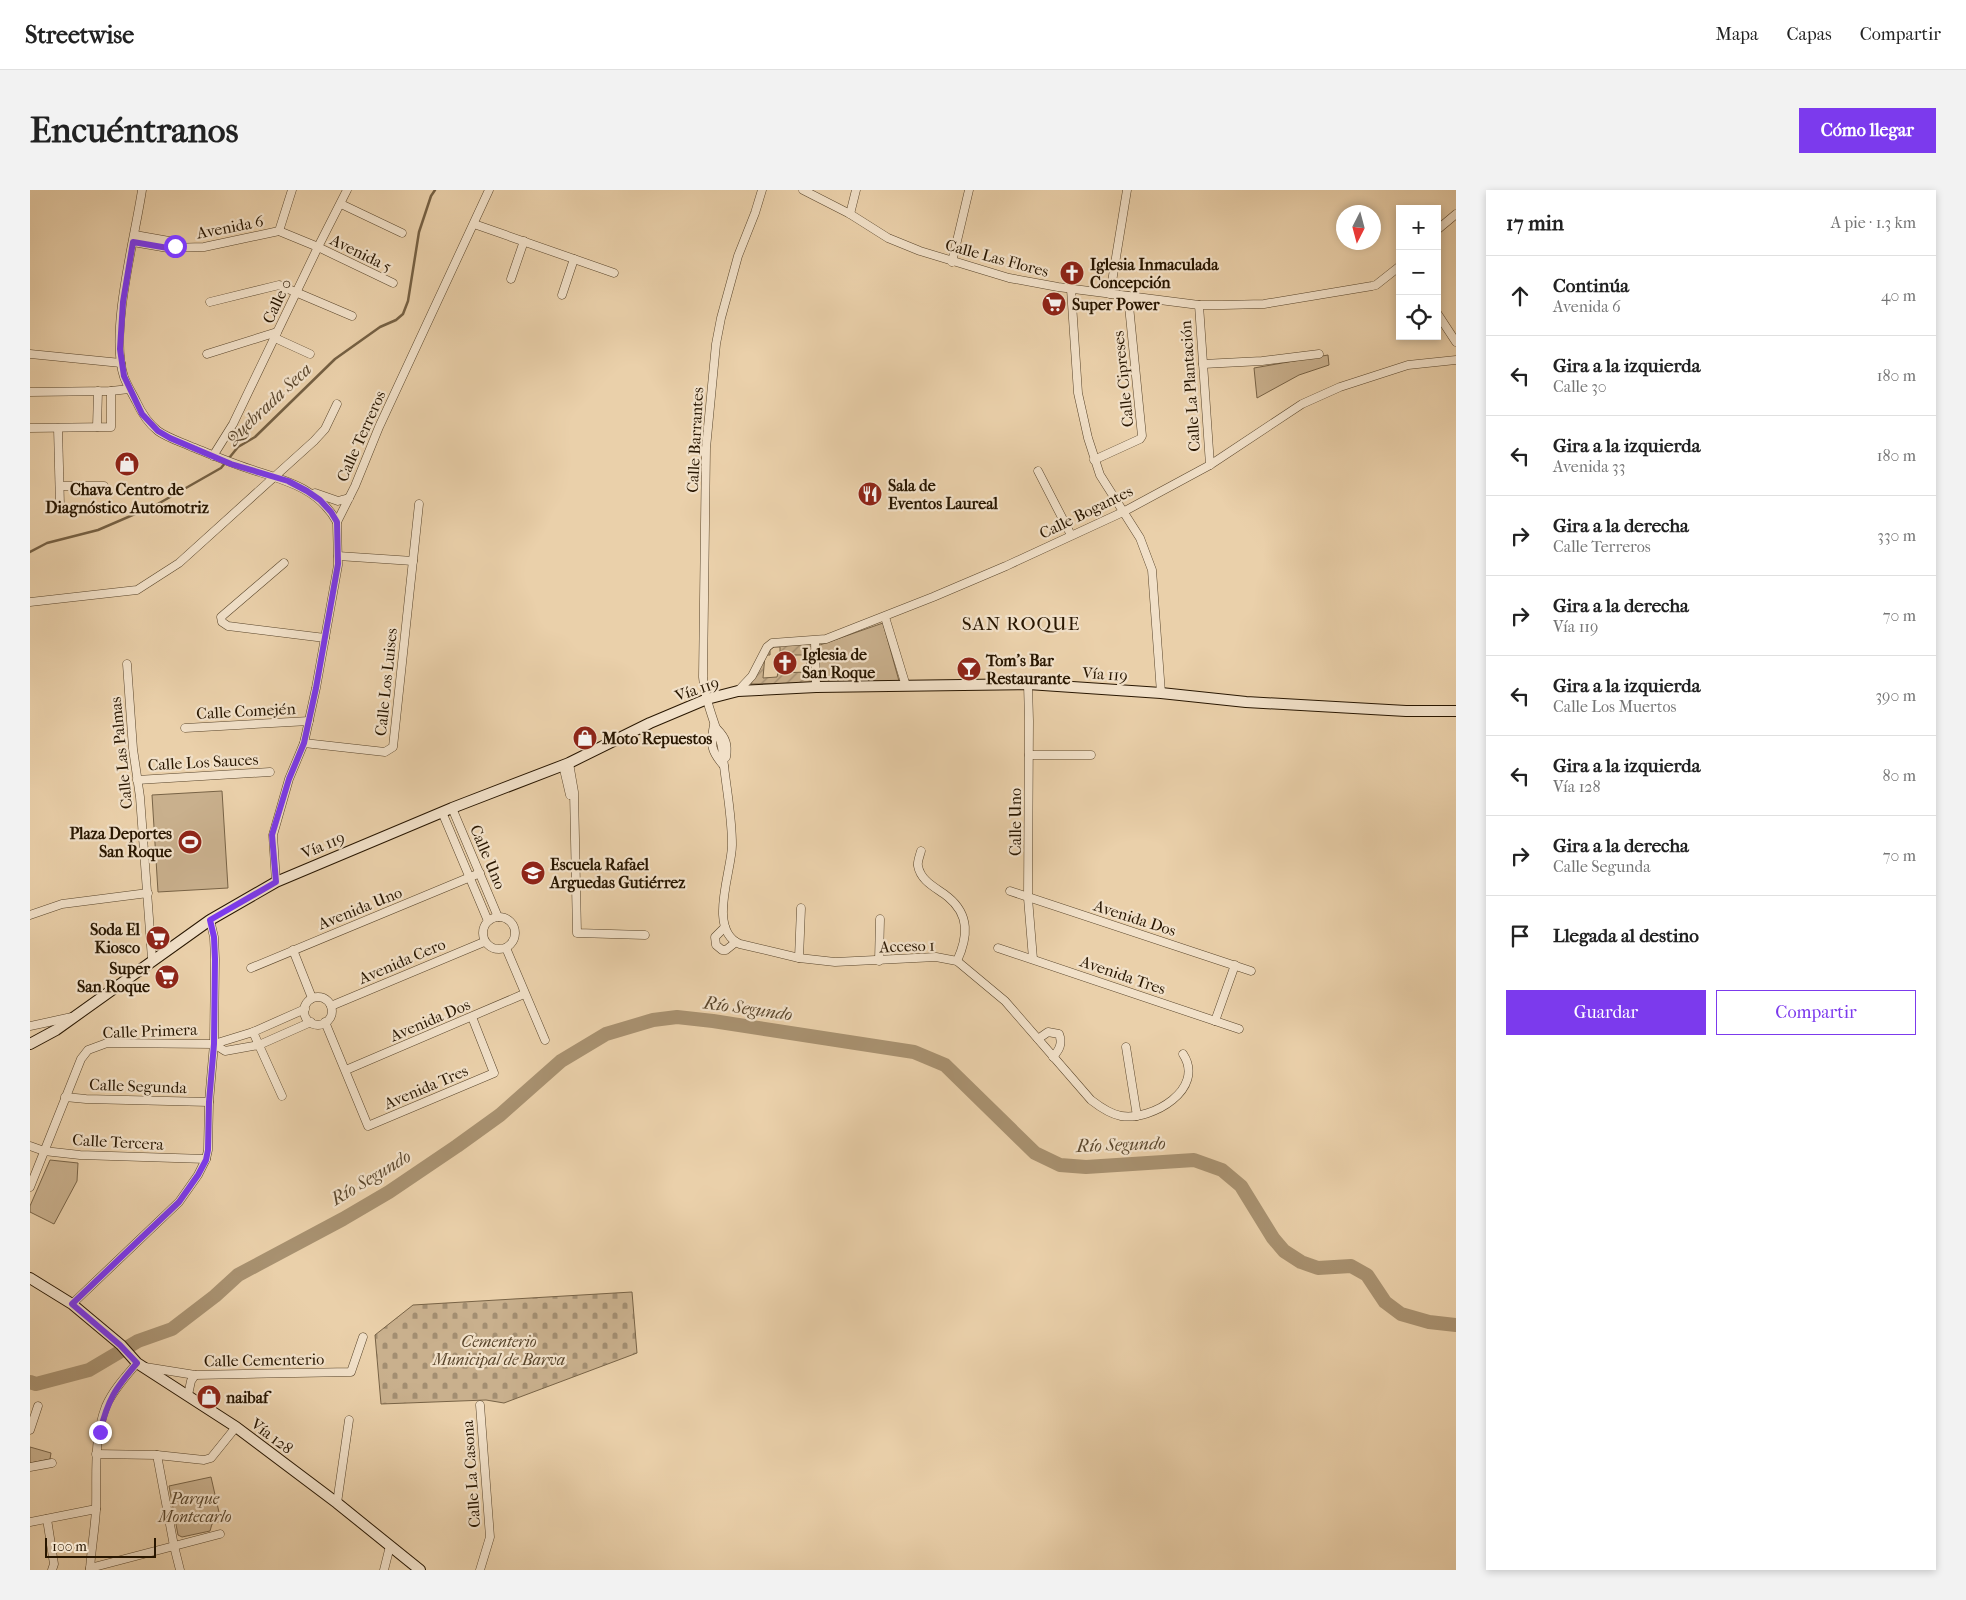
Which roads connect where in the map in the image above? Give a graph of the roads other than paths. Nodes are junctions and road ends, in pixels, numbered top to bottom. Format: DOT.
graph roads {
  1 [pos="142,190"];
  2 [pos="292,190"];
  3 [pos="347,190"];
  4 [pos="489,190"];
  5 [pos="762,190"];
  6 [pos="803,190"];
  7 [pos="856,190"];
  8 [pos="969,190"];
  9 [pos="1127,190"];
  10 [pos="341,204"];
  11 [pos="850,214"];
  12 [pos="1456,214"];
  13 [pos="474,224"];
  14 [pos="1441,227"];
  15 [pos="279,231"];
  16 [pos="402,233"];
  17 [pos="134,238"];
  18 [pos="524,241"];
  19 [pos="318,247"];
  20 [pos="574,259"];
  21 [pos="952,262"];
  22 [pos="1396,269"];
  23 [pos="614,273"];
  24 [pos="511,279"];
  25 [pos="393,283"];
  26 [pos="1071,289"];
  27 [pos="297,292"];
  28 [pos="1110,294"];
  29 [pos="562,295"];
  30 [pos="1128,296"];
  31 [pos="210,302"];
  32 [pos="1199,305"];
  33 [pos="352,316"];
  34 [pos="1441,319"];
  35 [pos="276,335"];
  36 [pos="1456,342"];
  37 [pos="30,354"];
  38 [pos="207,354"];
  39 [pos="310,354"];
  40 [pos="1319,354"];
  41 [pos="1456,360"];
  42 [pos="121,363"];
  43 [pos="1203,364"];
  44 [pos="130,389"];
  45 [pos="111,391"];
  46 [pos="30,392"];
  47 [pos="98,392"];
  48 [pos="337,404"];
  49 [pos="97,427"];
  50 [pos="30,428"];
  51 [pos="58,428"];
  52 [pos="214,456"];
  53 [pos="1094,460"];
  54 [pos="1210,465"];
  55 [pos="1038,471"];
  56 [pos="274,477"];
  57 [pos="60,486"];
  58 [pos="104,486"];
  59 [pos="307,491"];
  60 [pos="349,498"];
  61 [pos="419,504"];
  62 [pos="60,506"];
  63 [pos="1123,512"];
  64 [pos="337,522"];
  65 [pos="1071,536"];
  66 [pos="338,556"];
  67 [pos="413,561"];
  68 [pos="284,563"];
  69 [pos="30,602"];
  70 [pos="885,617"];
  71 [pos="325,638"];
  72 [pos="815,641"];
  73 [pos="126,664"];
  74 [pos="1028,684"];
  75 [pos="906,686"];
  76 [pos="816,687"];
  77 [pos="738,691"];
  78 [pos="1161,693"];
  79 [pos="707,699"];
  80 [pos="1456,711"];
  81 [pos="309,721"];
  82 [pos="185,728"];
  83 [pos="304,743"];
  84 [pos="1029,755"];
  85 [pos="1091,755"];
  86 [pos="566,764"];
  87 [pos="270,772"];
  88 [pos="137,780"];
  89 [pos="452,808"];
  90 [pos="442,812"];
  91 [pos="921,851"];
  92 [pos="480,873"];
  93 [pos="469,878"];
  94 [pos="276,882"];
  95 [pos="1010,891"];
  96 [pos="148,893"];
  97 [pos="1028,898"];
  98 [pos="801,908"];
  99 [pos="30,914"];
  100 [pos="498,917"];
  101 [pos="880,919"];
  102 [pos="210,920"];
  103 [pos="488,921"];
  104 [pos="725,926"];
  105 [pos="645,935"];
  106 [pos="484,942"];
  107 [pos="736,942"];
  108 [pos="506,948"];
  109 [pos="998,948"];
  110 [pos="293,950"];
  111 [pos="799,958"];
  112 [pos="152,959"];
  113 [pos="1033,959"];
  114 [pos="879,961"];
  115 [pos="957,961"];
  116 [pos="1235,965"];
  117 [pos="251,968"];
  118 [pos="1251,970"];
  119 [pos="524,994"];
  120 [pos="312,998"];
  121 [pos="331,1006"];
  122 [pos="305,1009"];
  123 [pos="472,1017"];
  124 [pos="72,1018"];
  125 [pos="1216,1021"];
  126 [pos="311,1022"];
  127 [pos="325,1022"];
  128 [pos="32,1026"];
  129 [pos="1239,1029"];
  130 [pos="253,1032"];
  131 [pos="40,1039"];
  132 [pos="1038,1039"];
  133 [pos="545,1040"];
  134 [pos="30,1044"];
  135 [pos="214,1044"];
  136 [pos="259,1045"];
  137 [pos="1126,1047"];
  138 [pos="1183,1054"];
  139 [pos="1053,1057"];
  140 [pos="346,1070"];
  141 [pos="282,1096"];
  142 [pos="66,1097"];
  143 [pos="209,1102"];
  144 [pos="1137,1116"];
  145 [pos="30,1146"];
  146 [pos="44,1151"];
  147 [pos="206,1160"];
  148 [pos="30,1187"];
  149 [pos="30,1278"];
  150 [pos="72,1304"];
  151 [pos="363,1338"];
  152 [pos="137,1362"];
  153 [pos="195,1375"];
  154 [pos="188,1395"];
  155 [pos="480,1405"];
  156 [pos="38,1406"];
  157 [pos="349,1420"];
  158 [pos="236,1428"];
  159 [pos="30,1430"];
  160 [pos="96,1454"];
  161 [pos="157,1454"];
  162 [pos="52,1463"];
  163 [pos="30,1467"];
  164 [pos="337,1503"];
  165 [pos="96,1509"];
  166 [pos="46,1519"];
  167 [pos="30,1522"];
  168 [pos="220,1534"];
  169 [pos="174,1546"];
  170 [pos="390,1546"];
  171 [pos="90,1569"];
  172 [pos="52,1570"];
  173 [pos="180,1570"];
  174 [pos="384,1570"];
  175 [pos="420,1570"];
  176 [pos="480,1570"];
  1 -- 17 [label="street"];
  2 -- 15 [label="street"];
  3 -- 10 [label="street, Calle 0"];
  4 -- 13 [label="street, Calle Terreros"];
  5 -- 79 [label="street, Calle Barrantes"];
  6 -- 11 [label="street, Calle Las Flores"];
  7 -- 11 [label="street"];
  8 -- 21 [label="street"];
  9 -- 28 [label="street"];
  10 -- 16 [label="street"];
  10 -- 19 [label="street, Calle 0"];
  11 -- 21 [label="street, Calle Las Flores"];
  12 -- 14 [label="street"];
  13 -- 18 [label="street"];
  13 -- 60 [label="street, Calle Terreros"];
  15 -- 17 [label="street, Avenida 6"];
  15 -- 19 [label="street, Avenida 6"];
  17 -- 42 [label="street"];
  18 -- 20 [label="street"];
  18 -- 24 [label="street"];
  19 -- 25 [label="street, Avenida 5"];
  19 -- 27 [label="street, Calle 0"];
  20 -- 23 [label="street"];
  20 -- 29 [label="street"];
  21 -- 26 [label="street, Calle Las Flores"];
  22 -- 32 [label="street, Calle Las Flores"];
  26 -- 28 [label="street, Calle Las Flores"];
  26 -- 53 [label="street"];
  27 -- 31 [label="street"];
  27 -- 33 [label="street"];
  27 -- 35 [label="street, Calle 0"];
  28 -- 30 [label="street, Calle Las Flores"];
  30 -- 32 [label="street, Calle Las Flores"];
  30 -- 53 [label="street, Calle Cipreses"];
  32 -- 43 [label="street, Calle La Plantación"];
  34 -- 36 [label="street"];
  35 -- 38 [label="street"];
  35 -- 39 [label="street"];
  35 -- 52 [label="street, Calle 0"];
  37 -- 42 [label="street"];
  40 -- 43 [label="street"];
  41 -- 54 [label="street, Calle Bogantes"];
  42 -- 44 [label="street"];
  43 -- 54 [label="street, Calle La Plantación"];
  44 -- 45 [label="street"];
  44 -- 52 [label="street"];
  45 -- 47 [label="street"];
  45 -- 49 [label="street"];
  46 -- 47 [label="street"];
  47 -- 49 [label="street"];
  48 -- 56 [label="street"];
  49 -- 51 [label="street"];
  50 -- 51 [label="street"];
  51 -- 57 [label="street"];
  52 -- 56 [label="street"];
  53 -- 63 [label="street"];
  54 -- 63 [label="street, Calle Bogantes"];
  55 -- 65 [label="street"];
  56 -- 59 [label="street"];
  56 -- 69 [label="street"];
  57 -- 58 [label="street"];
  57 -- 62 [label="street"];
  59 -- 60 [label="street"];
  59 -- 64 [label="street"];
  60 -- 64 [label="street, Calle Terreros"];
  61 -- 67 [label="street, Calle Los Luises"];
  63 -- 65 [label="street, Calle Bogantes"];
  63 -- 78 [label="street"];
  64 -- 66 [label="street, Calle Terreros"];
  65 -- 70 [label="street, Calle Bogantes"];
  66 -- 67 [label="street"];
  66 -- 71 [label="street, Calle Terreros"];
  67 -- 83 [label="street, Calle Los Luises"];
  68 -- 71 [label="street"];
  70 -- 72 [label="street, Calle Bogantes"];
  70 -- 75 [label="street"];
  71 -- 81 [label="street, Calle Terreros"];
  72 -- 76 [label="street"];
  72 -- 77 [label="street, Calle Bogantes"];
  73 -- 88 [label="street, Calle Las Palmas"];
  74 -- 75 [label="main road, Vía 119"];
  74 -- 78 [label="main road, Vía 119"];
  74 -- 84 [label="street, Calle Uno"];
  75 -- 76 [label="main road, Vía 119"];
  76 -- 77 [label="main road, Vía 119"];
  77 -- 79 [label="main road, Vía 119"];
  78 -- 80 [label="main road, Vía 119"];
  79 -- 86 [label="main road, Vía 119"];
  79 -- 104 [label="street"];
  81 -- 82 [label="street, Calle Comején"];
  81 -- 83 [label="street, Calle Terreros"];
  83 -- 94 [label="street, Calle Terreros"];
  84 -- 85 [label="street"];
  84 -- 97 [label="street, Calle Uno"];
  86 -- 89 [label="main road, Vía 119"];
  86 -- 105 [label="street"];
  87 -- 88 [label="street, Calle Los Sauces"];
  88 -- 96 [label="street, Calle Las Palmas"];
  89 -- 90 [label="main road, Vía 119"];
  89 -- 92 [label="street, Calle Uno"];
  90 -- 93 [label="street, Calle Uno"];
  90 -- 94 [label="main road, Vía 119"];
  91 -- 115 [label="street"];
  92 -- 93 [label="street, Avenida Uno"];
  92 -- 100 [label="street, Calle Uno"];
  93 -- 103 [label="street, Calle Uno"];
  93 -- 110 [label="street, Avenida Uno"];
  94 -- 102 [label="main road, Vía 119"];
  95 -- 97 [label="street, Avenida Dos"];
  96 -- 99 [label="street"];
  96 -- 112 [label="street, Calle Las Palmas"];
  97 -- 113 [label="street, Calle Uno"];
  97 -- 116 [label="street, Avenida Dos"];
  98 -- 111 [label="street"];
  100 -- 103 [label="street"];
  100 -- 108 [label="street"];
  101 -- 114 [label="street"];
  102 -- 112 [label="main road, Vía 119"];
  102 -- 135 [label="street"];
  103 -- 106 [label="street"];
  104 -- 107 [label="street"];
  104 -- 107 [label="street"];
  106 -- 108 [label="street"];
  106 -- 121 [label="street, Avenida Cero"];
  107 -- 111 [label="street, Acceso 1"];
  108 -- 119 [label="street"];
  109 -- 113 [label="street, Avenida Tres"];
  110 -- 117 [label="street, Avenida Uno"];
  110 -- 120 [label="street"];
  111 -- 114 [label="street, Acceso 1"];
  112 -- 124 [label="main road, Vía 119"];
  113 -- 125 [label="street, Avenida Tres"];
  114 -- 115 [label="street, Acceso 1"];
  115 -- 132 [label="street, Acceso 1"];
  116 -- 118 [label="street, Avenida Dos"];
  116 -- 125 [label="street"];
  119 -- 123 [label="street, Avenida Dos"];
  119 -- 133 [label="street"];
  120 -- 121 [label="street"];
  120 -- 122 [label="street"];
  121 -- 127 [label="street"];
  122 -- 126 [label="street"];
  122 -- 130 [label="street"];
  123 -- 140 [label="street, Avenida Dos"];
  123 -- 140 [label="street, Avenida Tres"];
  124 -- 128 [label="street"];
  124 -- 131 [label="main road, Vía 119"];
  125 -- 129 [label="street, Avenida Tres"];
  126 -- 127 [label="street"];
  126 -- 136 [label="street"];
  127 -- 140 [label="street"];
  128 -- 131 [label="street"];
  130 -- 135 [label="street"];
  130 -- 136 [label="street"];
  131 -- 134 [label="main road, Vía 119"];
  132 -- 139 [label="street, Acceso 1"];
  132 -- 139 [label="street"];
  135 -- 136 [label="street"];
  135 -- 142 [label="street, Calle Primera"];
  135 -- 143 [label="street"];
  136 -- 141 [label="street"];
  137 -- 144 [label="street"];
  138 -- 144 [label="street, Acceso 1"];
  139 -- 144 [label="street, Acceso 1"];
  142 -- 143 [label="street, Calle Segunda"];
  142 -- 146 [label="street"];
  143 -- 147 [label="street"];
  145 -- 146 [label="street, Calle Tercera"];
  146 -- 147 [label="street, Calle Tercera"];
  146 -- 148 [label="street"];
  147 -- 150 [label="street"];
  149 -- 150 [label="main road, Vía 128"];
  150 -- 152 [label="main road, Vía 128"];
  151 -- 153 [label="street, Calle Cementerio"];
  152 -- 153 [label="street, Calle Cementerio"];
  152 -- 154 [label="main road, Vía 128"];
  152 -- 160 [label="street"];
  153 -- 154 [label="street"];
  154 -- 158 [label="main road, Vía 128"];
  155 -- 176 [label="street, Calle La Casona"];
  156 -- 159 [label="street"];
  157 -- 164 [label="street"];
  158 -- 161 [label="street"];
  158 -- 164 [label="main road, Vía 128"];
  160 -- 161 [label="street"];
  160 -- 165 [label="street"];
  161 -- 169 [label="street"];
  162 -- 163 [label="street"];
  164 -- 170 [label="main road, Vía 128"];
  165 -- 166 [label="street"];
  165 -- 171 [label="street"];
  166 -- 167 [label="street"];
  166 -- 172 [label="street"];
  168 -- 169 [label="street"];
  169 -- 171 [label="street"];
  169 -- 173 [label="street"];
  170 -- 174 [label="street"];
  170 -- 175 [label="main road, Vía 128"];
}
